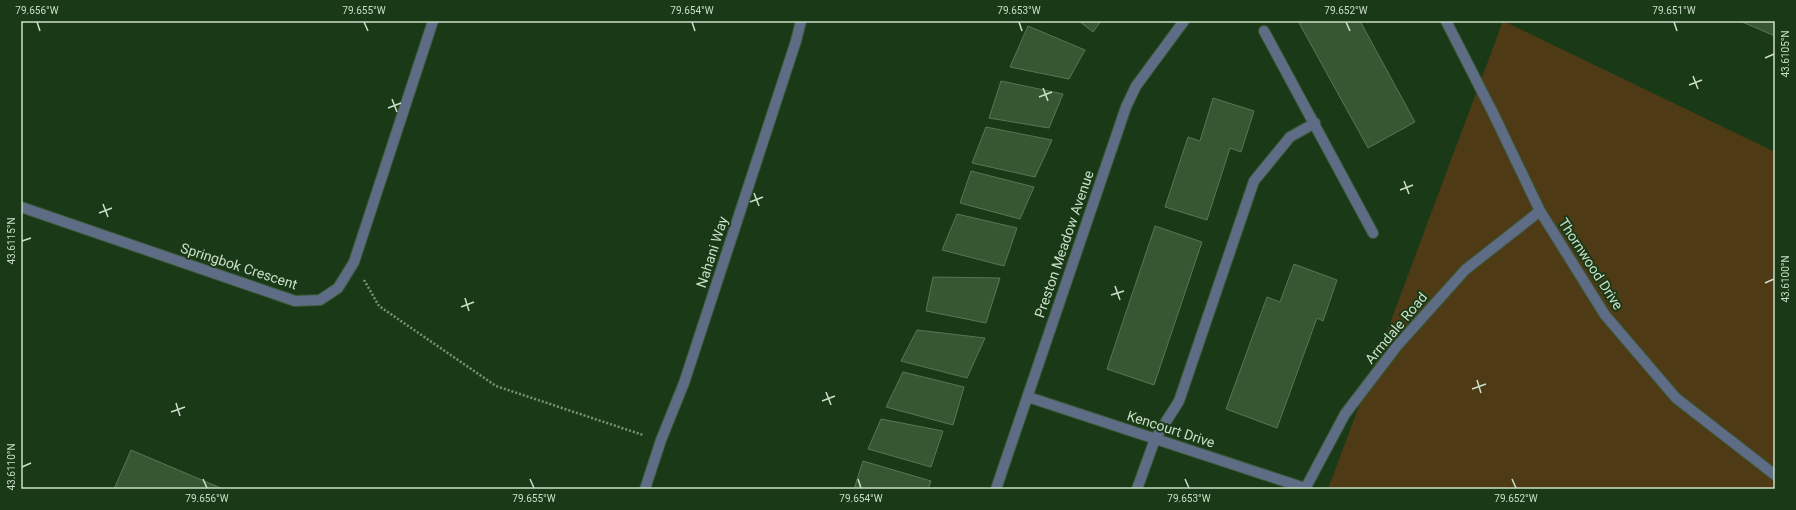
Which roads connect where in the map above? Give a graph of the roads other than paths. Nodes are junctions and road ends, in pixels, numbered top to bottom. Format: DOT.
graph roads {
  1 [pos="433,21"];
  2 [pos="800,21"];
  3 [pos="1184,21"];
  4 [pos="1446,21"];
  5 [pos="1264,31"];
  6 [pos="1315,123"];
  7 [pos="21,207"];
  8 [pos="1540,211"];
  9 [pos="1373,233"];
  10 [pos="1028,397"];
  11 [pos="1155,439"];
  12 [pos="1775,475"];
  13 [pos="645,489"];
  14 [pos="996,489"];
  15 [pos="1137,489"];
  16 [pos="1305,489"];
  1 -- 7 [label="street, Springbok Crescent"];
  2 -- 13 [label="street, Nahani Way"];
  3 -- 10 [label="street, Preston Meadow Avenue"];
  4 -- 8 [label="street, Thornwood Drive"];
  5 -- 6 [label="street"];
  6 -- 9 [label="street"];
  6 -- 11 [label="street"];
  8 -- 12 [label="street, Thornwood Drive"];
  8 -- 16 [label="street, Armdale Road"];
  10 -- 11 [label="street, Kencourt Drive"];
  10 -- 14 [label="street, Preston Meadow Avenue"];
  11 -- 15 [label="street"];
  11 -- 16 [label="street, Kencourt Drive"];
}
